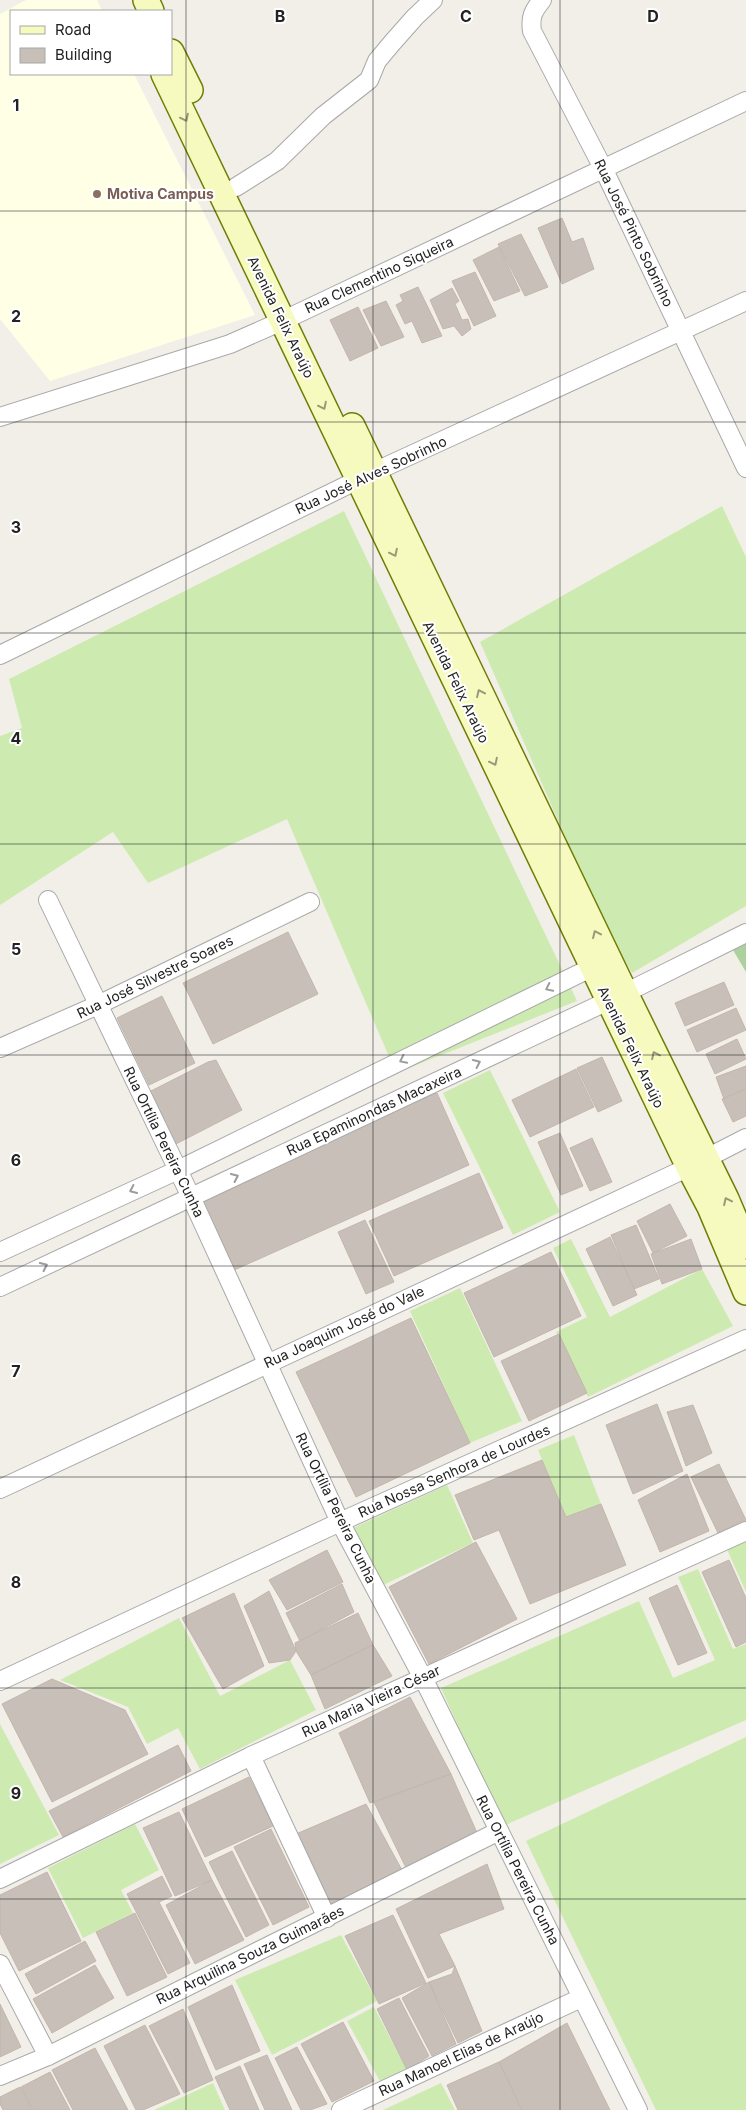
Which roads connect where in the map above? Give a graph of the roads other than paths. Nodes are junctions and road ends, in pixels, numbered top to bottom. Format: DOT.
graph roads {
  1 [pos="433,0"];
  2 [pos="542,0"];
  3 [pos="172,54"];
  4 [pos="165,75"];
  5 [pos="746,101"];
  6 [pos="604,170"];
  7 [pos="236,187"];
  8 [pos="746,301"];
  9 [pos="290,317"];
  10 [pos="682,330"];
  11 [pos="0,418"];
  12 [pos="746,468"];
  13 [pos="367,476"];
  14 [pos="0,655"];
  15 [pos="48,900"];
  16 [pos="310,902"];
  17 [pos="746,933"];
  18 [pos="600,963"];
  19 [pos="617,997"];
  20 [pos="98,1005"];
  21 [pos="0,1048"];
  22 [pos="746,1138"];
  23 [pos="697,1163"];
  24 [pos="178,1170"];
  25 [pos="191,1197"];
  26 [pos="746,1246"];
  27 [pos="0,1252"];
  28 [pos="0,1286"];
  29 [pos="746,1292"];
  30 [pos="746,1339"];
  31 [pos="268,1363"];
  32 [pos="0,1489"];
  33 [pos="340,1522"];
  34 [pos="746,1531"];
  35 [pos="423,1678"];
  36 [pos="0,1681"];
  37 [pos="251,1756"];
  38 [pos="499,1831"];
  39 [pos="0,1879"];
  40 [pos="327,1918"];
  41 [pos="0,1964"];
  42 [pos="581,1998"];
  43 [pos="48,2056"];
  44 [pos="0,2076"];
  45 [pos="341,2110"];
  46 [pos="638,2110"];
  1 -- 7 [label="street"];
  2 -- 6 [label="street, Rua José Pinto Sobrinho"];
  3 -- 7 [label="main road, Avenida Felix Araújo"];
  4 -- 9 [label="main road, Avenida Felix Araújo, one-way"];
  5 -- 6 [label="street, Rua Clementino Siqueira"];
  6 -- 9 [label="street, Rua Clementino Siqueira"];
  6 -- 10 [label="street, Rua José Pinto Sobrinho"];
  7 -- 9 [label="main road, Avenida Felix Araújo"];
  8 -- 10 [label="street, Rua José Alves Sobrinho"];
  9 -- 11 [label="street, Rua Clementino Siqueira"];
  9 -- 13 [label="main road, Avenida Felix Araújo"];
  10 -- 12 [label="street, Rua José Pinto Sobrinho"];
  10 -- 13 [label="street, Rua José Alves Sobrinho"];
  13 -- 14 [label="street, Rua José Alves Sobrinho"];
  13 -- 18 [label="main road, Avenida Felix Araújo"];
  15 -- 20 [label="street, Rua Ortília Pereira Cunha"];
  16 -- 20 [label="street, Rua José Silvestre Soares"];
  17 -- 19 [label="street, Rua Epaminondas Macaxeira"];
  18 -- 19 [label="main road, Avenida Felix Araújo"];
  18 -- 24 [label="street, one-way"];
  19 -- 23 [label="main road, Avenida Felix Araújo"];
  25 -- 19 [label="street, Rua Epaminondas Macaxeira, one-way"];
  20 -- 21 [label="street, Rua José Silvestre Soares"];
  20 -- 24 [label="street, Rua Ortília Pereira Cunha"];
  22 -- 23 [label="street, Rua Joaquim José do Vale"];
  26 -- 23 [label="main road, Avenida Felix Araújo, one-way"];
  23 -- 29 [label="main road, Avenida Felix Araújo"];
  23 -- 31 [label="street, Rua Joaquim José do Vale"];
  24 -- 25 [label="street, Rua Ortília Pereira Cunha"];
  24 -- 27 [label="street, one-way"];
  28 -- 25 [label="street, Rua Epaminondas Macaxeira, one-way"];
  25 -- 31 [label="street, Rua Ortília Pereira Cunha"];
  30 -- 33 [label="street, Rua Nossa Senhora de Lourdes"];
  31 -- 32 [label="street, Rua Joaquim José do Vale"];
  31 -- 33 [label="street, Rua Ortília Pereira Cunha"];
  33 -- 35 [label="street, Rua Ortília Pereira Cunha"];
  33 -- 36 [label="street, Rua Nossa Senhora de Lourdes"];
  34 -- 35 [label="street, Rua Maria Vieira César"];
  35 -- 37 [label="street, Rua Maria Vieira César"];
  35 -- 38 [label="street, Rua Ortília Pereira Cunha"];
  37 -- 39 [label="street, Rua Maria Vieira César"];
  37 -- 40 [label="street"];
  38 -- 40 [label="street, Rua Arquilina Souza Guimarães"];
  38 -- 42 [label="street, Rua Ortília Pereira Cunha"];
  40 -- 43 [label="street, Rua Arquilina Souza Guimarães"];
  41 -- 43 [label="street"];
  42 -- 45 [label="street, Rua Manoel Elias de Araújo"];
  42 -- 46 [label="street, Rua Ortília Pereira Cunha"];
  43 -- 44 [label="street, Rua Arquilina Souza Guimarães"];
}
